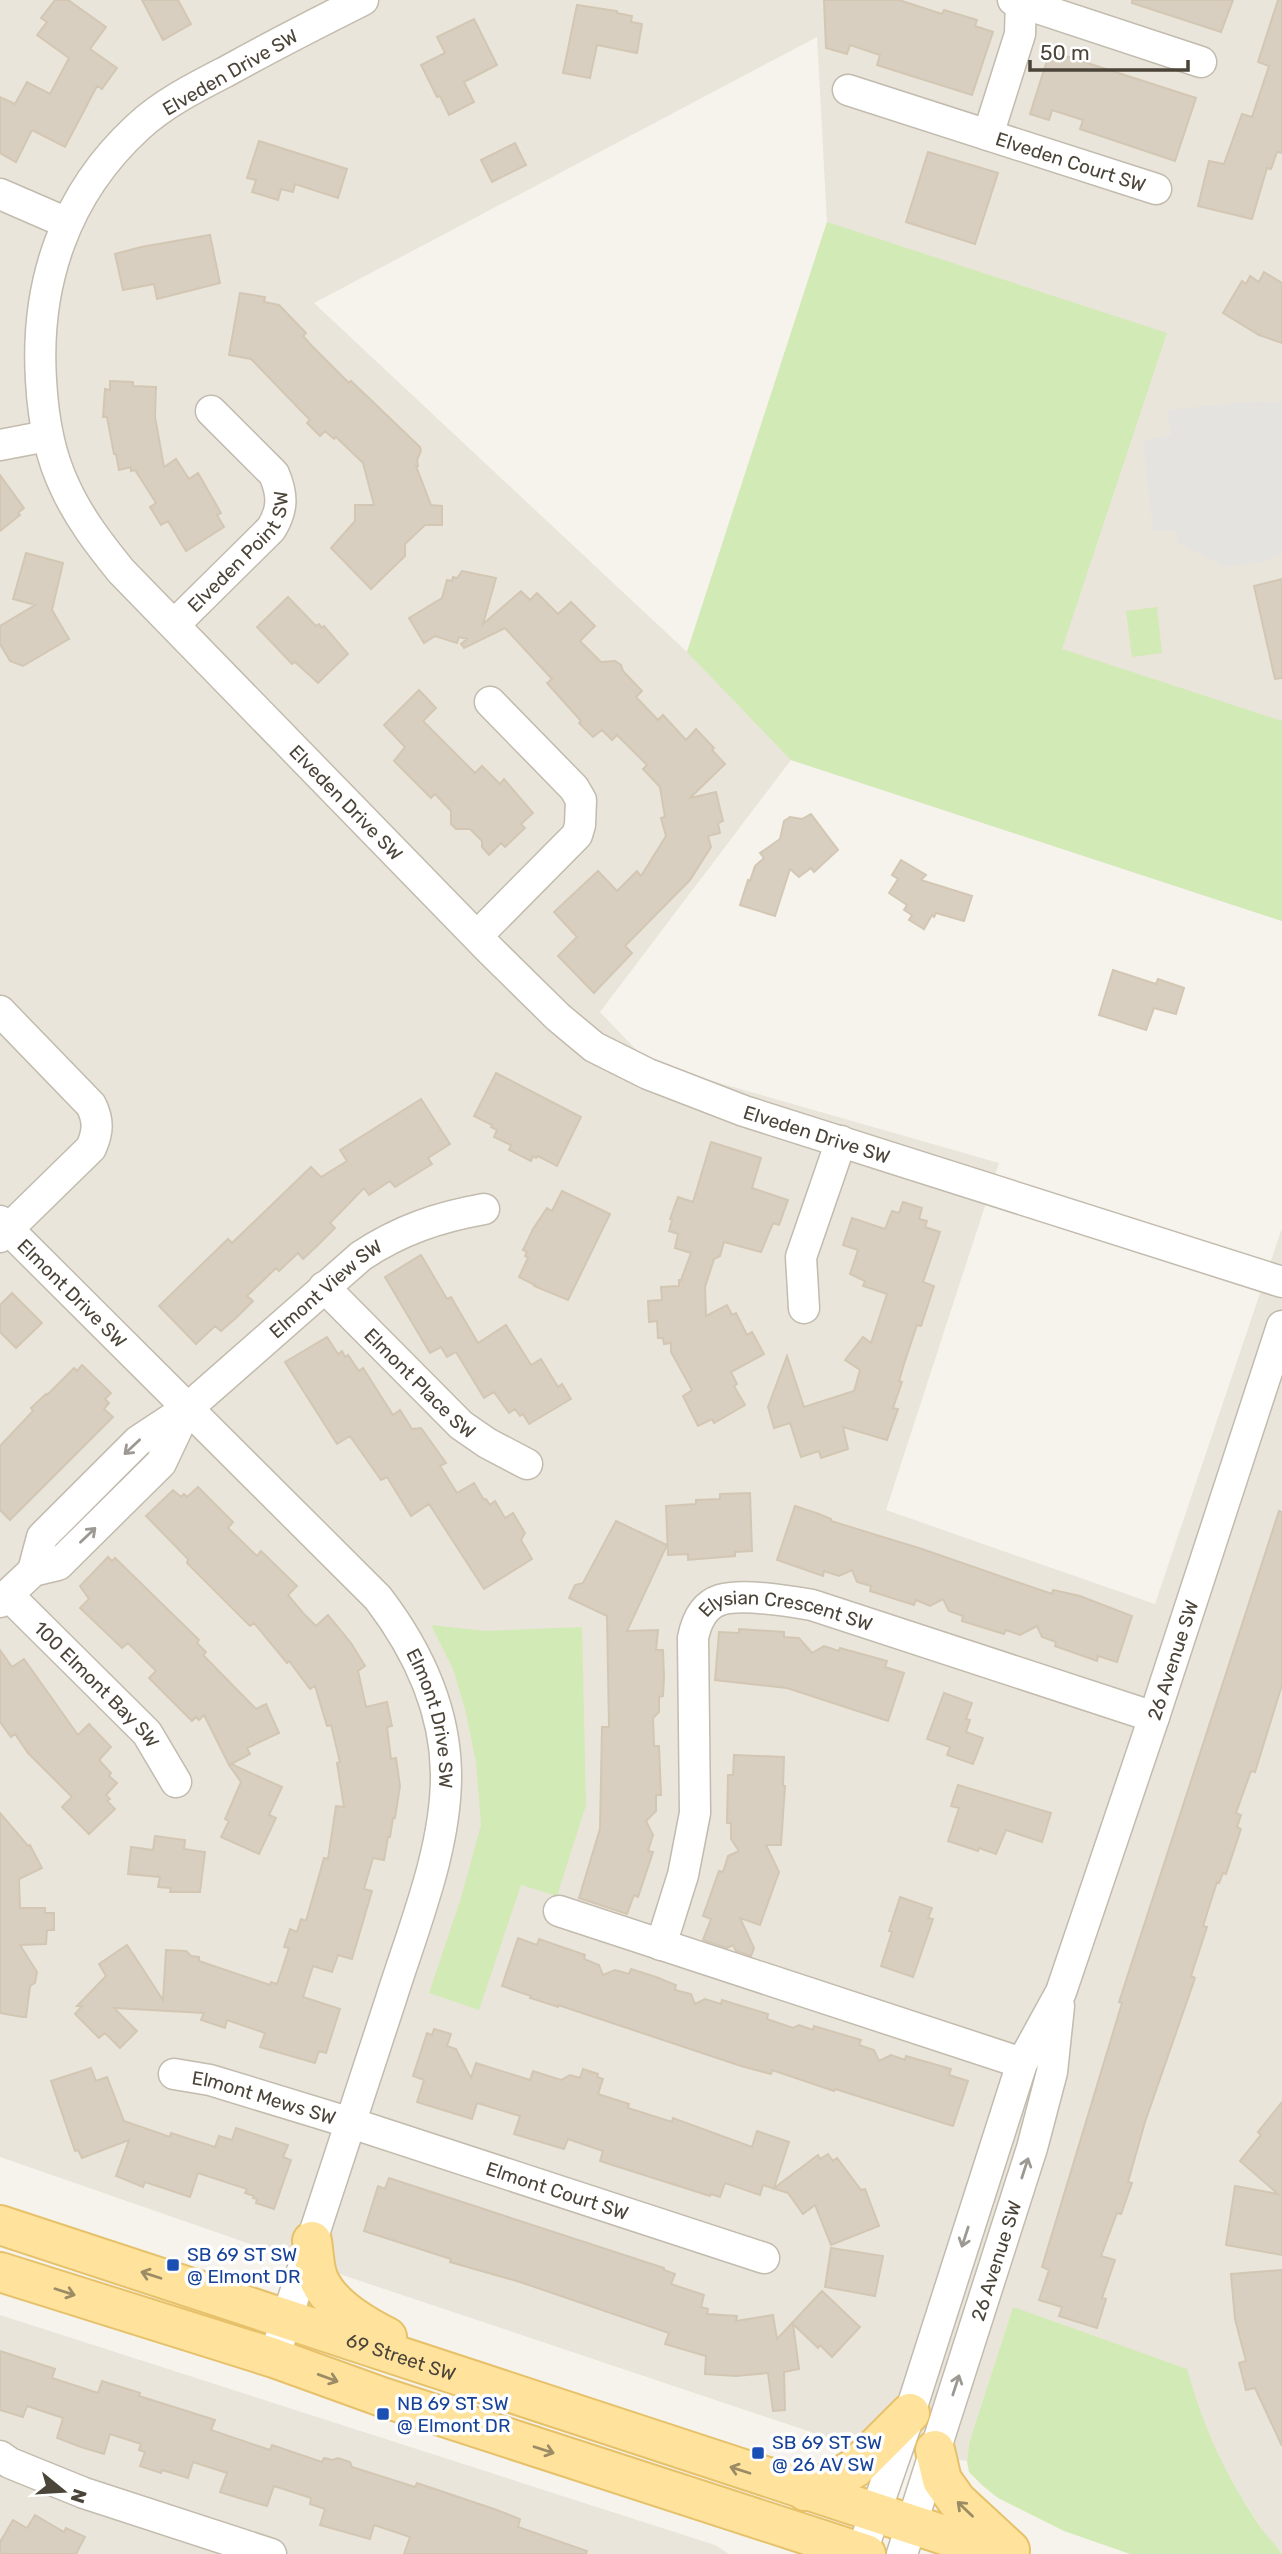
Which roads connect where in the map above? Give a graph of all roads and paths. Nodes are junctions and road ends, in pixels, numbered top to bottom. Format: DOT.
graph roads {
  1 [pos="363,0"];
  2 [pos="1018,1"];
  3 [pos="1201,62"];
  4 [pos="848,90"];
  5 [pos="988,135"];
  6 [pos="1156,189"];
  7 [pos="0,194"];
  8 [pos="67,223"];
  9 [pos="211,411"];
  10 [pos="47,436"];
  11 [pos="0,445"];
  12 [pos="174,625"];
  13 [pos="490,702"];
  14 [pos="477,936"];
  15 [pos="0,1011"];
  16 [pos="841,1141"];
  17 [pos="484,1209"];
  18 [pos="3,1229"];
  19 [pos="1282,1282"];
  20 [pos="324,1287"];
  21 [pos="804,1308"];
  22 [pos="1282,1326"];
  23 [pos="188,1408"];
  24 [pos="527,1464"];
  25 [pos="89,1489"];
  26 [pos="112,1512"];
  27 [pos="33,1571"];
  28 [pos="4,1598"];
  29 [pos="1154,1717"];
  30 [pos="176,1782"];
  31 [pos="559,1911"];
  32 [pos="661,1945"];
  33 [pos="1061,1992"];
  34 [pos="1022,2063"];
  35 [pos="174,2074"];
  36 [pos="351,2123"];
  37 [pos="0,2225"];
  38 [pos="312,2241"];
  39 [pos="764,2258"];
  40 [pos="0,2272"];
  41 [pos="286,2318"];
  42 [pos="274,2358"];
  43 [pos="493,2388"];
  44 [pos="909,2413"];
  45 [pos="935,2450"];
  46 [pos="3,2466"];
  47 [pos="805,2491"];
  48 [pos="736,2512"];
  49 [pos="876,2512"];
  50 [pos="907,2539"];
  51 [pos="863,2553"];
  52 [pos="271,2554"];
  53 [pos="793,2554"];
  54 [pos="1002,2554"];
  55 [pos="1015,2554"];
  1 -- 8 [label="street, Elveden Drive SW"];
  2 -- 3 [label="street, Elveden Court SW"];
  2 -- 5 [label="street, Elveden Court SW"];
  4 -- 5 [label="street, Elveden Court SW"];
  5 -- 6 [label="street, Elveden Court SW"];
  7 -- 8 [label="street"];
  8 -- 10 [label="street, Elveden Drive SW"];
  9 -- 12 [label="street, Elveden Point SW"];
  10 -- 11 [label="street"];
  10 -- 12 [label="street, Elveden Drive SW"];
  12 -- 14 [label="street, Elveden Drive SW"];
  13 -- 14 [label="street"];
  14 -- 16 [label="street, Elveden Drive SW"];
  15 -- 18 [label="street"];
  16 -- 19 [label="street, Elveden Drive SW"];
  16 -- 21 [label="street"];
  17 -- 20 [label="street, Elmont View SW"];
  18 -- 23 [label="street, Elmont Drive SW"];
  20 -- 23 [label="street, Elmont View SW"];
  20 -- 24 [label="street, Elmont Place SW"];
  22 -- 29 [label="street, 26 Avenue SW"];
  23 -- 25 [label="street, one-way"];
  23 -- 26 [label="street"];
  23 -- 36 [label="street, Elmont Drive SW"];
  25 -- 26 [label="street"];
  25 -- 27 [label="street"];
  27 -- 26 [label="street, one-way"];
  27 -- 28 [label="street"];
  28 -- 30 [label="street, 100 Elmont Bay SW"];
  29 -- 32 [label="street, Elysian Crescent SW"];
  29 -- 33 [label="street, 26 Avenue SW"];
  31 -- 32 [label="street"];
  32 -- 34 [label="street"];
  33 -- 34 [label="street, 26 Avenue SW"];
  45 -- 33 [label="street, 26 Avenue SW, one-way"];
  34 -- 44 [label="street, 26 Avenue SW, one-way"];
  35 -- 36 [label="street, Elmont Mews SW"];
  36 -- 38 [label="street, Elmont Drive SW"];
  36 -- 39 [label="street, Elmont Court SW"];
  41 -- 37 [label="main road, 69 Street SW, one-way"];
  38 -- 41 [label="street, Elmont Drive SW"];
  38 -- 43 [label="main road"];
  40 -- 42 [label="main road, one-way"];
  41 -- 42 [label="street, Elmont Drive SW"];
  41 -- 43 [label="main road, 69 Street SW"];
  42 -- 48 [label="main road, one-way"];
  47 -- 43 [label="main road, 69 Street SW, one-way"];
  44 -- 47 [label="main road"];
  44 -- 49 [label="street, 26 Avenue SW"];
  45 -- 50 [label="street, 26 Avenue SW"];
  55 -- 45 [label="main road, one-way"];
  46 -- 52 [label="street"];
  47 -- 49 [label="main road, 69 Street SW"];
  48 -- 51 [label="main road"];
  48 -- 53 [label="main road"];
  49 -- 50 [label="main road, 69 Street SW"];
  49 -- 51 [label="street, 26 Avenue SW"];
  50 -- 54 [label="main road, 69 Street SW"];
}
